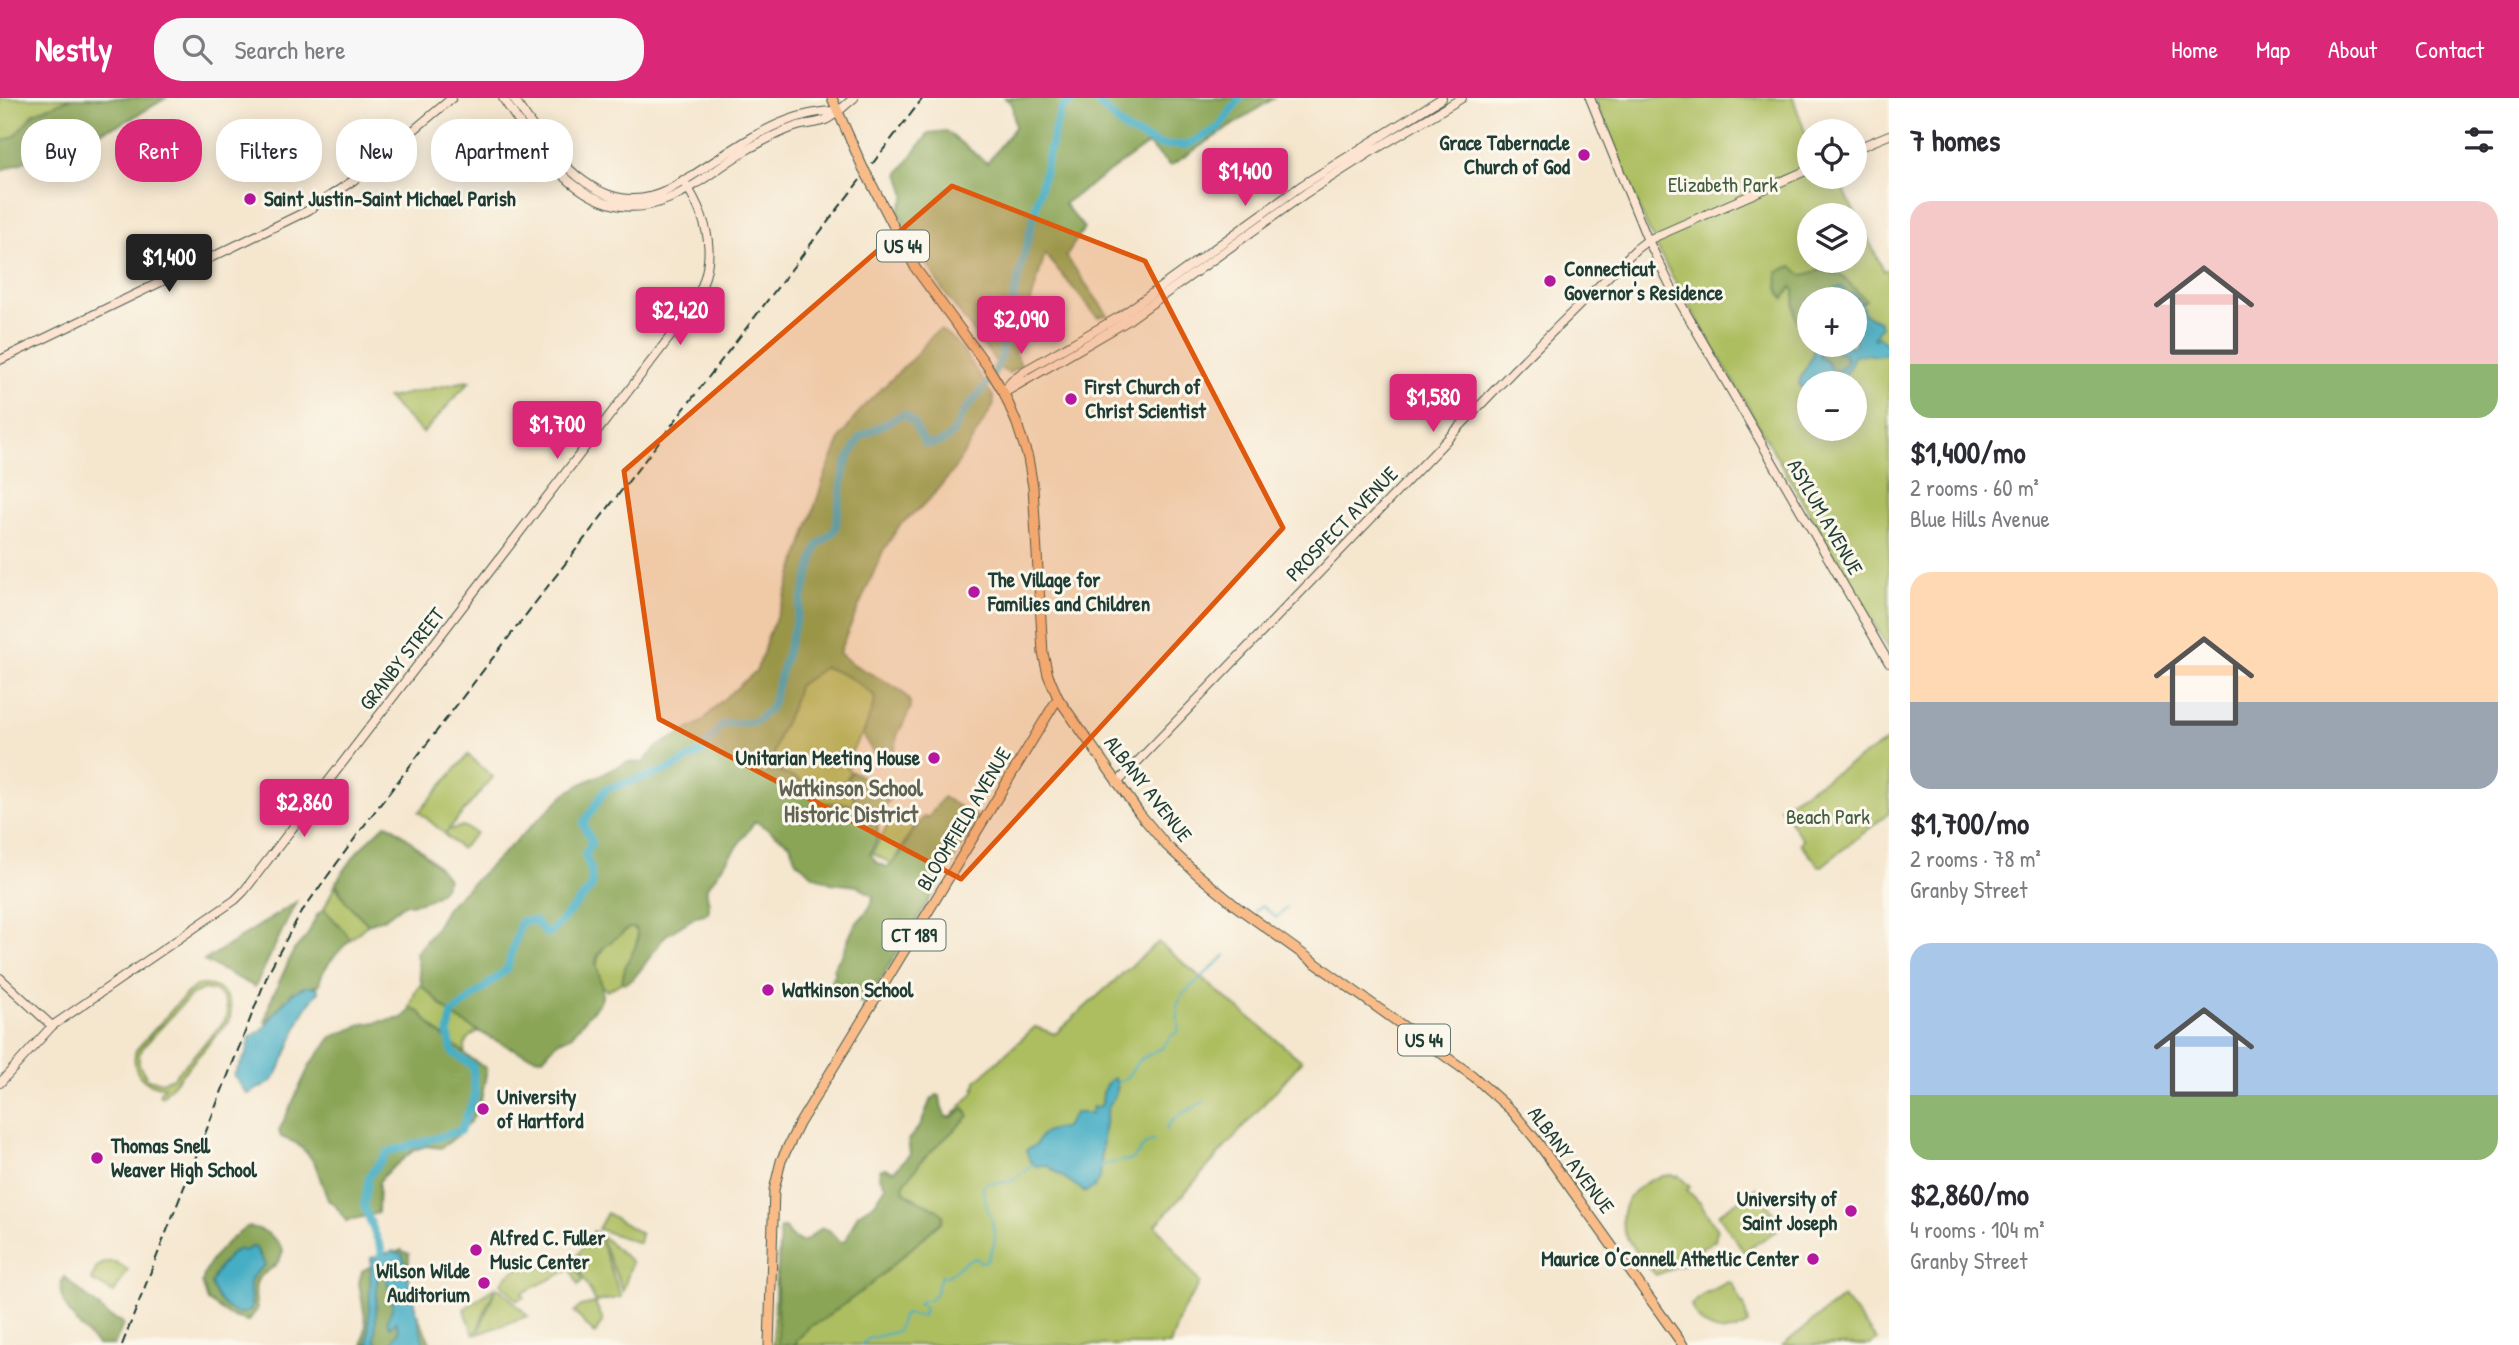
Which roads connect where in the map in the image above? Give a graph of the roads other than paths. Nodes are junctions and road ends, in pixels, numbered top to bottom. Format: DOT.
graph roads {
  1 [pos="452,98"];
  2 [pos="503,98"];
  3 [pos="513,98"];
  4 [pos="832,98"];
  5 [pos="854,98"];
  6 [pos="1462,98"];
  7 [pos="1590,98"];
  8 [pos="1443,101"];
  9 [pos="836,111"];
  10 [pos="521,119"];
  11 [pos="526,119"];
  12 [pos="1889,135"];
  13 [pos="1867,144"];
  14 [pos="1797,175"];
  15 [pos="570,182"];
  16 [pos="686,184"];
  17 [pos="1648,240"];
  18 [pos="1668,278"];
  19 [pos="0,360"];
  20 [pos="1004,393"];
  21 [pos="1889,654"];
  22 [pos="1889,663"];
  23 [pos="1058,698"];
  24 [pos="1117,783"];
  25 [pos="0,978"];
  26 [pos="52,1026"];
  27 [pos="0,1083"];
  28 [pos="769,1345"];
  29 [pos="1683,1345"];
  1 -- 19 [label="main road"];
  2 -- 10 [label="main road"];
  3 -- 11 [label="main road"];
  4 -- 9 [label="main road, ALBANY AVENUE / US 44"];
  5 -- 9 [label="main road"];
  6 -- 8 [label="main road"];
  7 -- 17 [label="main road, ASYLUM AVENUE"];
  8 -- 20 [label="main road"];
  9 -- 16 [label="main road"];
  9 -- 20 [label="main road, ALBANY AVENUE / US 44"];
  12 -- 13 [label="main road"];
  14 -- 17 [label="main road, PROSPECT AVENUE"];
  15 -- 16 [label="main road"];
  16 -- 26 [label="main road, GRANBY STREET"];
  17 -- 18 [label="main road, ASYLUM AVENUE"];
  17 -- 24 [label="main road, PROSPECT AVENUE"];
  18 -- 21 [label="main road, ASYLUM AVENUE"];
  18 -- 22 [label="main road, ASYLUM AVENUE"];
  20 -- 23 [label="main road, ALBANY AVENUE / US 44"];
  23 -- 24 [label="main road, ALBANY AVENUE / US 44"];
  23 -- 28 [label="main road, BLOOMFIELD AVENUE / CT 189"];
  24 -- 29 [label="main road, ALBANY AVENUE / US 44"];
  25 -- 26 [label="main road"];
  26 -- 27 [label="main road, GRANBY STREET"];
}
